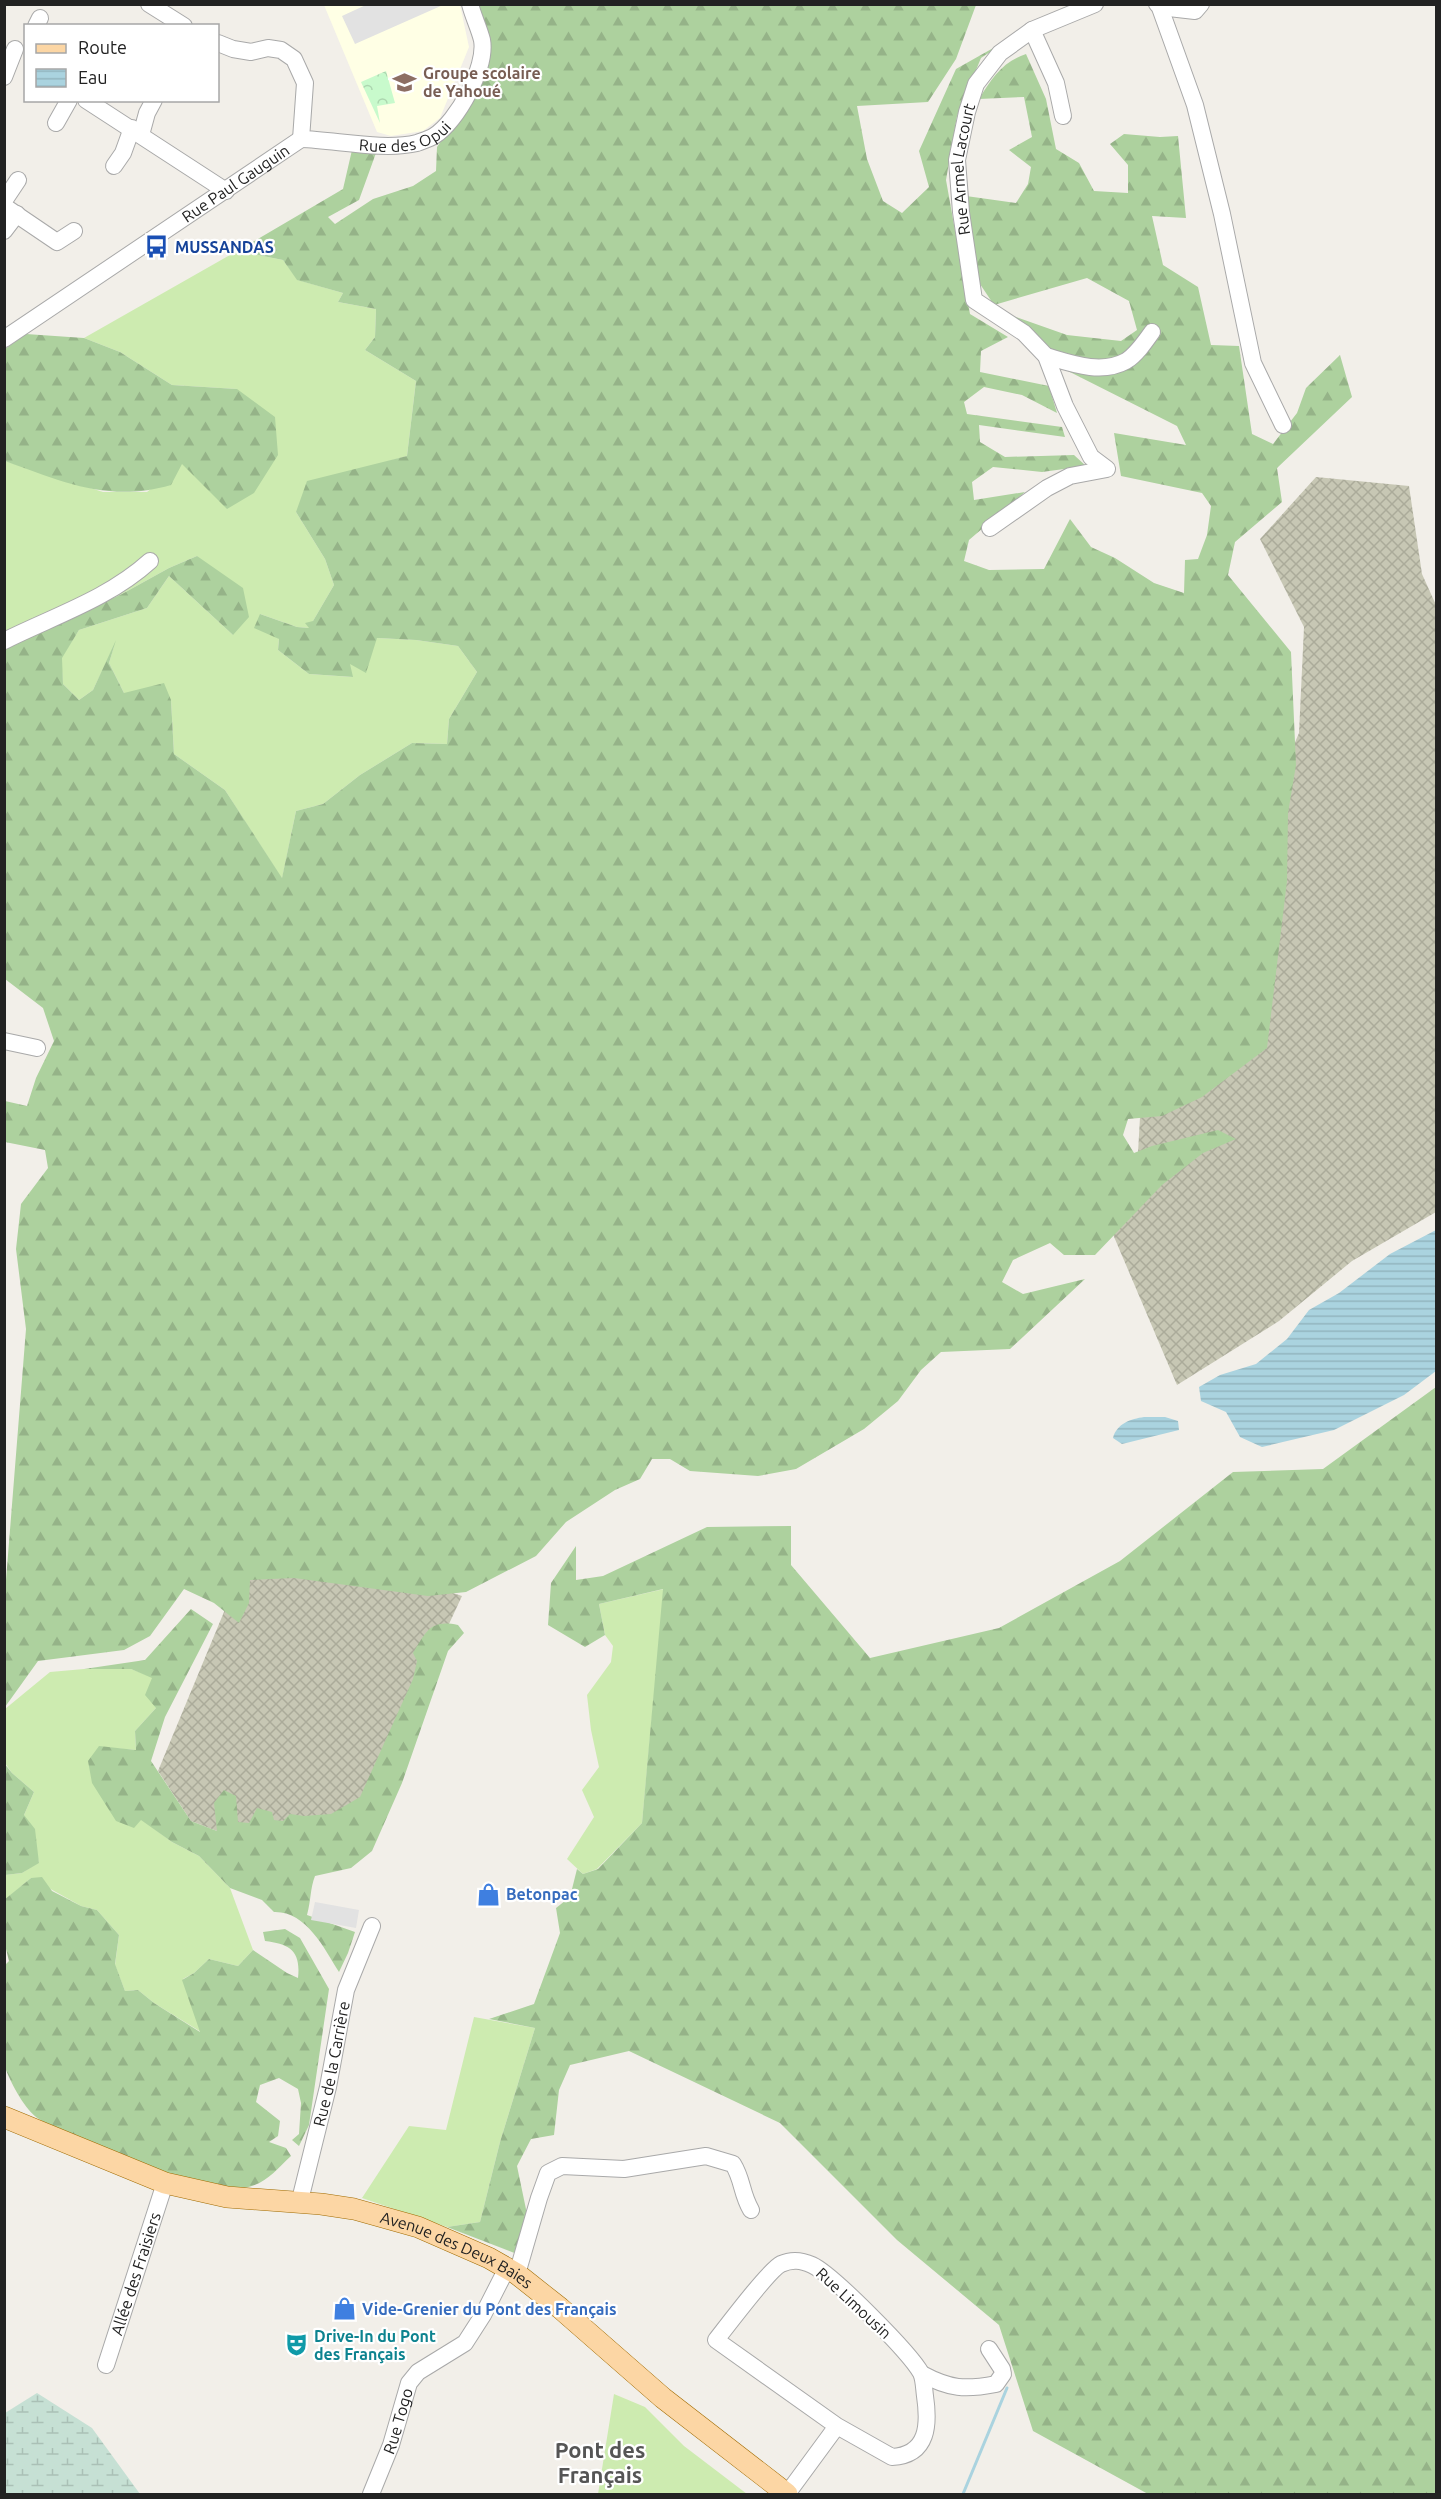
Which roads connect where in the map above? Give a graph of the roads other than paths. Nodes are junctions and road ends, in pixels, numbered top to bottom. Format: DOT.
graph roads {
  1 [pos="149,4"];
  2 [pos="470,4"];
  3 [pos="1095,4"];
  4 [pos="1201,4"];
  5 [pos="1158,5"];
  6 [pos="181,24"];
  7 [pos="1032,30"];
  8 [pos="219,43"];
  9 [pos="15,48"];
  10 [pos="4,77"];
  11 [pos="68,102"];
  12 [pos="89,102"];
  13 [pos="153,102"];
  14 [pos="1063,116"];
  15 [pos="56,123"];
  16 [pos="136,132"];
  17 [pos="302,139"];
  18 [pos="114,166"];
  19 [pos="18,180"];
  20 [pos="226,191"];
  21 [pos="4,201"];
  22 [pos="10,210"];
  23 [pos="4,231"];
  24 [pos="74,231"];
  25 [pos="1152,332"];
  26 [pos="4,339"];
  27 [pos="1046,356"];
  28 [pos="1283,425"];
  29 [pos="990,528"];
  30 [pos="150,561"];
  31 [pos="4,641"];
  32 [pos="4,1041"];
  33 [pos="37,1048"];
  34 [pos="372,1926"];
  35 [pos="4,2117"];
  36 [pos="4,2128"];
  37 [pos="53,2136"];
  38 [pos="165,2183"];
  39 [pos="299,2204"];
  40 [pos="751,2210"];
  41 [pos="509,2273"];
  42 [pos="989,2349"];
  43 [pos="106,2365"];
  44 [pos="922,2374"];
  45 [pos="837,2426"];
  46 [pos="371,2494"];
  47 [pos="787,2494"];
  1 -- 6 [label="street"];
  2 -- 17 [label="street, Rue des Opui"];
  3 -- 7 [label="street, Rue Armel Lacourt"];
  4 -- 5 [label="street"];
  5 -- 28 [label="street"];
  7 -- 14 [label="street"];
  7 -- 27 [label="street, Rue Armel Lacourt"];
  8 -- 17 [label="street, Rue Paul Gauguin"];
  9 -- 10 [label="street"];
  11 -- 15 [label="street"];
  12 -- 16 [label="street"];
  13 -- 16 [label="street"];
  16 -- 18 [label="street"];
  16 -- 20 [label="street"];
  17 -- 20 [label="street, Rue Paul Gauguin"];
  19 -- 21 [label="street"];
  20 -- 26 [label="street, Rue Paul Gauguin"];
  22 -- 23 [label="street"];
  22 -- 24 [label="street"];
  25 -- 27 [label="street"];
  27 -- 29 [label="street, Rue Armel Lacourt"];
  30 -- 31 [label="street"];
  32 -- 33 [label="street"];
  34 -- 39 [label="street, Rue de la Carrière"];
  35 -- 37 [label="main road, Avenue des Deux Baies"];
  36 -- 37 [label="main road, Avenue des Deux Baies"];
  37 -- 38 [label="main road, Avenue des Deux Baies"];
  38 -- 39 [label="main road, Avenue des Deux Baies"];
  38 -- 43 [label="street, Allée des Fraisiers"];
  39 -- 41 [label="main road, Avenue des Deux Baies"];
  40 -- 41 [label="street, Rue Togo"];
  41 -- 46 [label="street, Rue Togo"];
  41 -- 47 [label="main road, Avenue des Deux Baies"];
  42 -- 44 [label="street"];
  44 -- 45 [label="street, Rue Limousin"];
  44 -- 45 [label="street, Rue Limousin"];
  45 -- 47 [label="street"];
}
